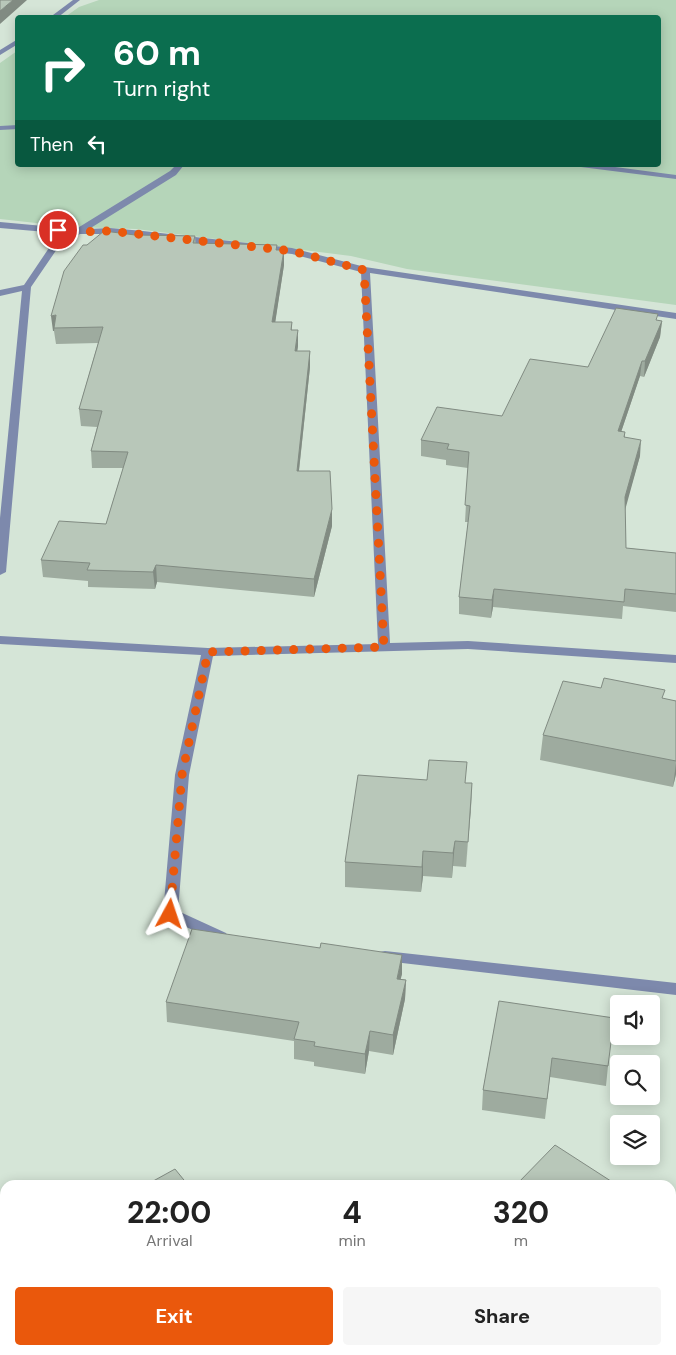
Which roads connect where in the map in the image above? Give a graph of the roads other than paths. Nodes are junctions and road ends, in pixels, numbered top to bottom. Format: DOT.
graph roads {
  1 [pos="77,0"];
  2 [pos="56,15"];
  3 [pos="15,43"];
  4 [pos="0,54"];
  5 [pos="15,127"];
  6 [pos="0,128"];
  7 [pos="178,167"];
  8 [pos="597,167"];
  9 [pos="676,177"];
  10 [pos="0,225"];
  11 [pos="77,232"];
  12 [pos="364,270"];
  13 [pos="26,287"];
  14 [pos="0,293"];
  15 [pos="676,316"];
  16 [pos="0,572"];
  17 [pos="0,640"];
  18 [pos="384,647"];
  19 [pos="208,652"];
  20 [pos="676,659"];
  21 [pos="237,939"];
  22 [pos="374,955"];
  23 [pos="676,990"];
  1 -- 2 [label="street"];
  3 -- 4 [label="street"];
  5 -- 6 [label="street"];
  7 -- 11 [label="street"];
  8 -- 9 [label="street"];
  10 -- 11 [label="street"];
  11 -- 12 [label="street"];
  11 -- 13 [label="street"];
  12 -- 15 [label="street"];
  12 -- 18 [label="street"];
  13 -- 14 [label="street"];
  13 -- 16 [label="street"];
  17 -- 19 [label="street"];
  18 -- 19 [label="street"];
  18 -- 20 [label="street"];
  19 -- 21 [label="street"];
  22 -- 23 [label="street"];
}
